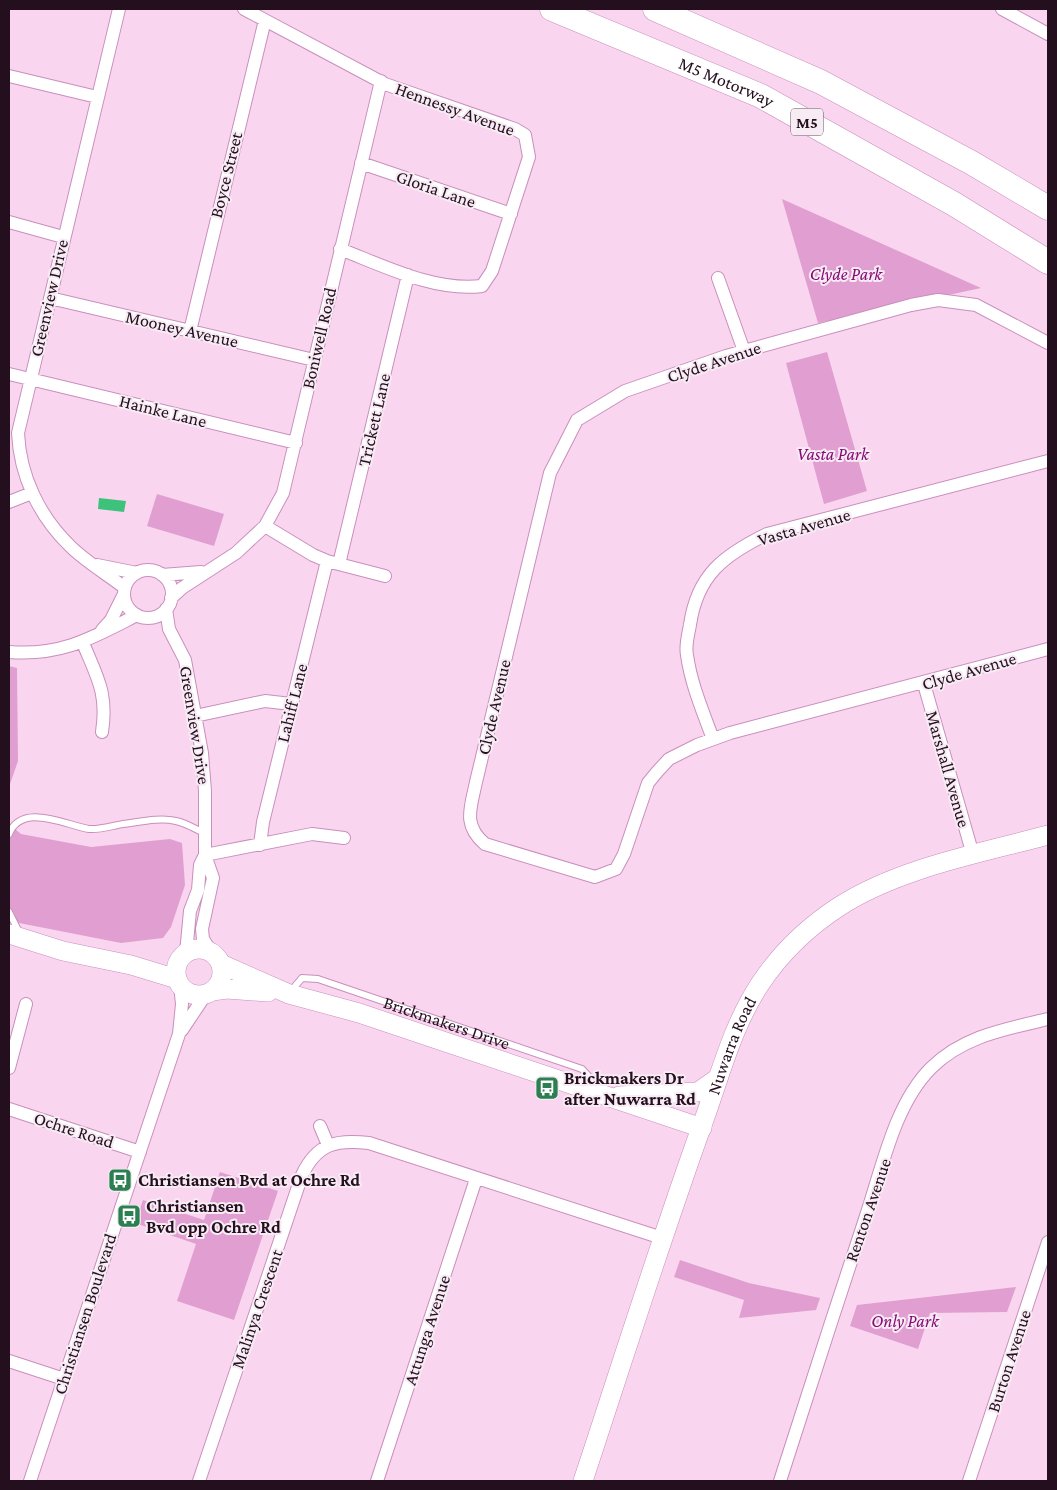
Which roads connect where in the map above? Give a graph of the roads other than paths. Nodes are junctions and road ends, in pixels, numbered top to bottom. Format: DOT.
graph roads {
  1 [pos="119,9"];
  2 [pos="244,9"];
  3 [pos="552,9"];
  4 [pos="655,9"];
  5 [pos="1002,9"];
  6 [pos="265,20"];
  7 [pos="1048,34"];
  8 [pos="9,76"];
  9 [pos="381,81"];
  10 [pos="98,97"];
  11 [pos="361,163"];
  12 [pos="1048,208"];
  13 [pos="511,214"];
  14 [pos="9,222"];
  15 [pos="63,237"];
  16 [pos="340,249"];
  17 [pos="1048,262"];
  18 [pos="408,275"];
  19 [pos="718,278"];
  20 [pos="50,298"];
  21 [pos="190,331"];
  22 [pos="1048,343"];
  23 [pos="744,351"];
  24 [pos="314,360"];
  25 [pos="9,374"];
  26 [pos="30,379"];
  27 [pos="296,443"];
  28 [pos="1048,461"];
  29 [pos="32,493"];
  30 [pos="9,502"];
  31 [pos="265,526"];
  32 [pos="333,563"];
  33 [pos="95,565"];
  34 [pos="213,569"];
  35 [pos="137,573"];
  36 [pos="162,575"];
  37 [pos="385,576"];
  38 [pos="125,591"];
  39 [pos="169,603"];
  40 [pos="143,617"];
  41 [pos="169,630"];
  42 [pos="99,634"];
  43 [pos="83,643"];
  44 [pos="1048,649"];
  45 [pos="9,652"];
  46 [pos="924,684"];
  47 [pos="291,704"];
  48 [pos="196,716"];
  49 [pos="102,732"];
  50 [pos="713,739"];
  51 [pos="204,833"];
  52 [pos="9,834"];
  53 [pos="1048,835"];
  54 [pos="344,838"];
  55 [pos="260,845"];
  56 [pos="205,855"];
  57 [pos="973,855"];
  58 [pos="9,912"];
  59 [pos="14,939"];
  60 [pos="184,955"];
  61 [pos="216,958"];
  62 [pos="131,965"];
  63 [pos="179,982"];
  64 [pos="209,992"];
  65 [pos="289,994"];
  66 [pos="26,1004"];
  67 [pos="1048,1020"];
  68 [pos="179,1034"];
  69 [pos="9,1068"];
  70 [pos="718,1078"];
  71 [pos="603,1095"];
  72 [pos="9,1109"];
  73 [pos="320,1126"];
  74 [pos="702,1128"];
  75 [pos="328,1145"];
  76 [pos="140,1152"];
  77 [pos="476,1179"];
  78 [pos="662,1238"];
  79 [pos="1048,1242"];
  80 [pos="9,1361"];
  81 [pos="64,1378"];
  82 [pos="30,1481"];
  83 [pos="199,1481"];
  84 [pos="377,1481"];
  85 [pos="583,1481"];
  86 [pos="780,1481"];
  87 [pos="969,1481"];
  1 -- 10 [label="street, Greenview Drive"];
  2 -- 6 [label="street, Hennessy Avenue"];
  3 -- 17 [label="highway, M5 Motorway / M5"];
  4 -- 12 [label="highway, M5"];
  5 -- 7 [label="street"];
  6 -- 9 [label="street, Hennessy Avenue"];
  6 -- 21 [label="street, Boyce Street"];
  8 -- 10 [label="street"];
  9 -- 11 [label="street, Boniwell Road"];
  9 -- 13 [label="street, Hennessy Avenue"];
  10 -- 15 [label="street, Greenview Drive"];
  11 -- 13 [label="street, Gloria Lane"];
  11 -- 16 [label="street, Boniwell Road"];
  13 -- 18 [label="street, Hennessy Avenue"];
  14 -- 15 [label="street"];
  15 -- 20 [label="street, Greenview Drive"];
  16 -- 18 [label="street, Hennessy Avenue"];
  16 -- 24 [label="street, Boniwell Road"];
  18 -- 32 [label="street, Trickett Lane"];
  19 -- 23 [label="street"];
  20 -- 21 [label="street, Mooney Avenue"];
  20 -- 26 [label="street, Greenview Drive"];
  21 -- 24 [label="street, Mooney Avenue"];
  22 -- 23 [label="street, Clyde Avenue"];
  23 -- 50 [label="street, Clyde Avenue"];
  24 -- 27 [label="street, Boniwell Road"];
  25 -- 26 [label="street, Hainke Lane"];
  26 -- 27 [label="street, Hainke Lane"];
  26 -- 29 [label="street, Greenview Drive"];
  27 -- 31 [label="street, Boniwell Road"];
  28 -- 50 [label="street, Vasta Avenue"];
  29 -- 30 [label="street"];
  29 -- 33 [label="street, Greenview Drive"];
  31 -- 32 [label="street"];
  31 -- 34 [label="street, Boniwell Road"];
  32 -- 37 [label="street"];
  32 -- 47 [label="street, Lahiff Lane"];
  33 -- 35 [label="street, Greenview Drive"];
  33 -- 38 [label="street, Greenview Drive"];
  34 -- 36 [label="street, Boniwell Road"];
  34 -- 39 [label="street, Boniwell Road"];
  35 -- 36 [label="street"];
  35 -- 38 [label="street"];
  36 -- 39 [label="street"];
  38 -- 40 [label="street"];
  38 -- 42 [label="street"];
  39 -- 40 [label="street"];
  39 -- 41 [label="street, Greenview Drive"];
  40 -- 41 [label="street, Greenview Drive"];
  40 -- 42 [label="street"];
  41 -- 48 [label="street, Greenview Drive"];
  42 -- 43 [label="street"];
  43 -- 45 [label="street"];
  43 -- 49 [label="street"];
  44 -- 46 [label="street, Clyde Avenue"];
  46 -- 50 [label="street, Clyde Avenue"];
  46 -- 57 [label="street, Marshall Avenue"];
  47 -- 48 [label="street"];
  47 -- 55 [label="street, Lahiff Lane"];
  48 -- 51 [label="street, Greenview Drive"];
  51 -- 52 [label="lane"];
  51 -- 56 [label="street, Greenview Drive"];
  53 -- 57 [label="street, Nuwarra Road"];
  54 -- 55 [label="street"];
  55 -- 56 [label="street"];
  56 -- 60 [label="street, Greenview Drive"];
  56 -- 61 [label="street, Greenview Drive"];
  57 -- 70 [label="street, Nuwarra Road"];
  58 -- 59 [label="lane"];
  59 -- 62 [label="street"];
  60 -- 61 [label="street"];
  60 -- 62 [label="street"];
  60 -- 63 [label="street"];
  61 -- 64 [label="street"];
  61 -- 65 [label="street, Brickmakers Drive"];
  62 -- 63 [label="street"];
  63 -- 64 [label="street"];
  63 -- 68 [label="street, Christiansen Boulevard"];
  64 -- 65 [label="street, Brickmakers Drive"];
  64 -- 68 [label="street, Christiansen Boulevard"];
  65 -- 71 [label="street, Brickmakers Drive"];
  66 -- 69 [label="street"];
  67 -- 86 [label="street, Renton Avenue"];
  68 -- 76 [label="street, Christiansen Boulevard"];
  70 -- 71 [label="street"];
  70 -- 74 [label="street, Nuwarra Road"];
  71 -- 74 [label="street, Brickmakers Drive"];
  72 -- 76 [label="street, Ochre Road"];
  73 -- 75 [label="street"];
  74 -- 78 [label="street, Nuwarra Road"];
  75 -- 77 [label="street"];
  75 -- 83 [label="street, Malinya Crescent"];
  76 -- 81 [label="street, Christiansen Boulevard"];
  77 -- 78 [label="street"];
  77 -- 84 [label="street, Attunga Avenue"];
  78 -- 85 [label="street, Nuwarra Road"];
  79 -- 87 [label="street, Burton Avenue"];
  80 -- 81 [label="street"];
  81 -- 82 [label="street, Christiansen Boulevard"];
}
